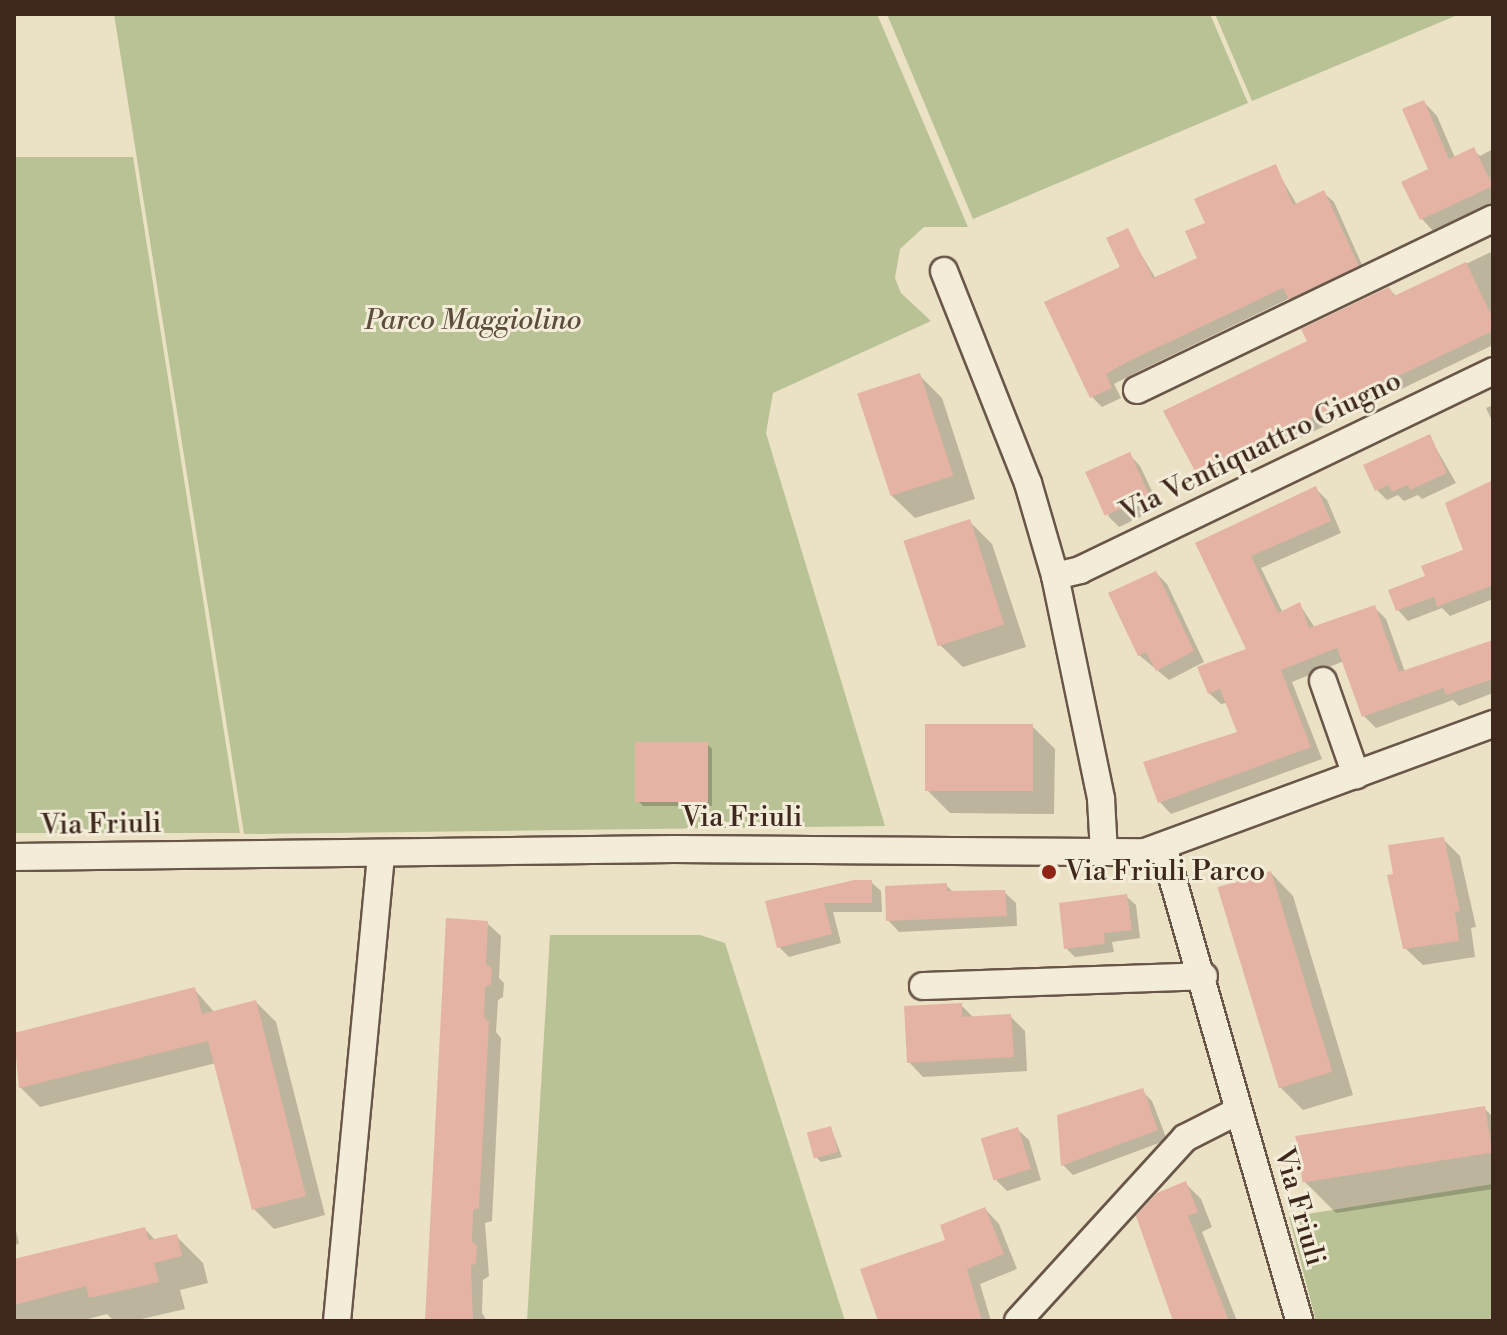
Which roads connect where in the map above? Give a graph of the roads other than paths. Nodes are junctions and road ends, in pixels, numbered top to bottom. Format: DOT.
graph roads {
  1 [pos="1493,219"];
  2 [pos="944,271"];
  3 [pos="1493,371"];
  4 [pos="1137,390"];
  5 [pos="1055,576"];
  6 [pos="1323,681"];
  7 [pos="1493,724"];
  8 [pos="1356,775"];
  9 [pos="1164,849"];
  10 [pos="1104,852"];
  11 [pos="381,853"];
  12 [pos="14,857"];
  13 [pos="1204,976"];
  14 [pos="923,986"];
  15 [pos="1238,1111"];
  16 [pos="337,1321"];
  17 [pos="1018,1321"];
  18 [pos="1299,1321"];
  1 -- 4 [label="street"];
  2 -- 5 [label="street"];
  3 -- 5 [label="street, Via Ventiquattro Giugno"];
  5 -- 10 [label="street"];
  6 -- 8 [label="street"];
  7 -- 8 [label="street, Via Friuli"];
  8 -- 9 [label="street, Via Friuli"];
  9 -- 10 [label="street, Via Friuli"];
  9 -- 13 [label="street, Via Friuli"];
  10 -- 11 [label="street, Via Friuli"];
  11 -- 12 [label="street, Via Friuli"];
  11 -- 16 [label="street"];
  13 -- 14 [label="street"];
  13 -- 15 [label="street, Via Friuli"];
  15 -- 17 [label="street"];
  15 -- 18 [label="street, Via Friuli"];
}
